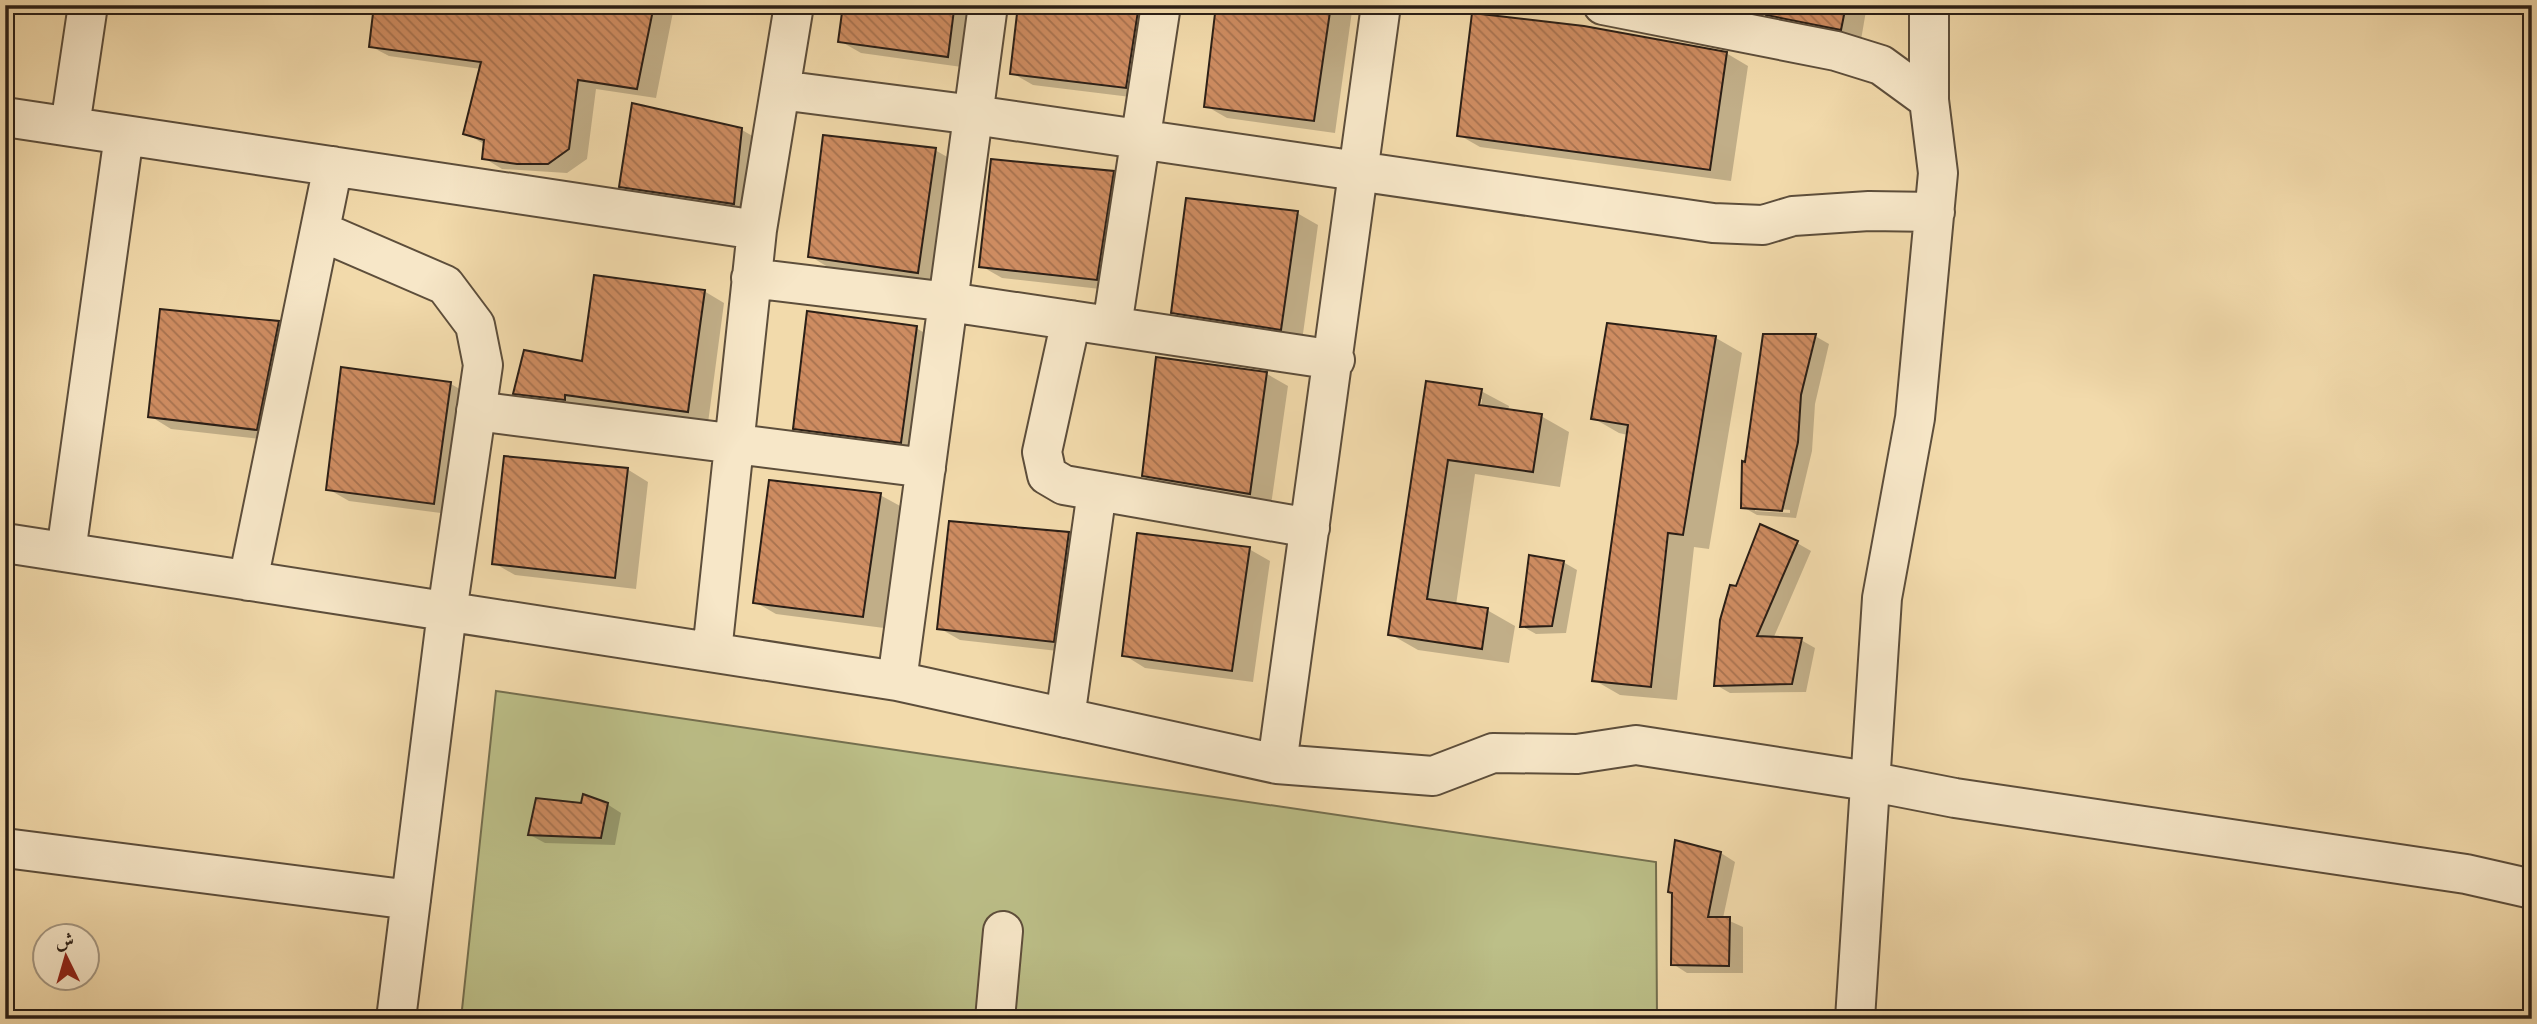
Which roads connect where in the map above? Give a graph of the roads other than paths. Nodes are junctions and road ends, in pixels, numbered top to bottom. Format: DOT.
graph roads {
  1 [pos="88,5"];
  2 [pos="794,5"];
  3 [pos="988,5"];
  4 [pos="1161,5"];
  5 [pos="1381,5"];
  6 [pos="1603,5"];
  7 [pos="1929,5"];
  8 [pos="780,90"];
  9 [pos="1929,100"];
  10 [pos="974,115"];
  11 [pos="5,117"];
  12 [pos="70,127"];
  13 [pos="124,135"];
  14 [pos="1143,140"];
  15 [pos="333,166"];
  16 [pos="1359,172"];
  17 [pos="1934,212"];
  18 [pos="757,230"];
  19 [pos="320,231"];
  20 [pos="751,278"];
  21 [pos="949,302"];
  22 [pos="1071,320"];
  23 [pos="1112,327"];
  24 [pos="1335,360"];
  25 [pos="476,411"];
  26 [pos="734,445"];
  27 [pos="926,468"];
  28 [pos="1097,491"];
  29 [pos="1310,528"];
  30 [pos="5,543"];
  31 [pos="66,552"];
  32 [pos="248,581"];
  33 [pos="447,612"];
  34 [pos="712,652"];
  35 [pos="897,681"];
  36 [pos="1065,718"];
  37 [pos="1277,764"];
  38 [pos="1868,780"];
  39 [pos="5,848"];
  40 [pos="2532,889"];
  41 [pos="411,900"];
  42 [pos="1003,931"];
  43 [pos="396,1019"];
  44 [pos="995,1019"];
  45 [pos="1855,1019"];
  1 -- 12 [label="street"];
  2 -- 8 [label="street"];
  3 -- 10 [label="street"];
  4 -- 14 [label="street"];
  5 -- 16 [label="street"];
  6 -- 9 [label="street"];
  7 -- 9 [label="street"];
  8 -- 10 [label="street"];
  8 -- 18 [label="street"];
  9 -- 17 [label="street"];
  10 -- 14 [label="street"];
  10 -- 21 [label="street"];
  11 -- 12 [label="street"];
  12 -- 13 [label="street"];
  13 -- 15 [label="street"];
  13 -- 31 [label="street"];
  14 -- 16 [label="street"];
  14 -- 23 [label="street"];
  15 -- 18 [label="street"];
  15 -- 19 [label="street"];
  16 -- 17 [label="street"];
  16 -- 24 [label="street"];
  17 -- 38 [label="street"];
  18 -- 20 [label="street"];
  19 -- 25 [label="street"];
  19 -- 32 [label="street"];
  20 -- 21 [label="street"];
  20 -- 26 [label="street"];
  21 -- 22 [label="street"];
  21 -- 27 [label="street"];
  22 -- 23 [label="street"];
  22 -- 28 [label="street"];
  23 -- 24 [label="street"];
  24 -- 29 [label="street"];
  25 -- 26 [label="street"];
  25 -- 33 [label="street"];
  26 -- 27 [label="street"];
  26 -- 34 [label="street"];
  27 -- 35 [label="street"];
  28 -- 29 [label="street"];
  28 -- 36 [label="street"];
  29 -- 37 [label="street"];
  30 -- 31 [label="street"];
  31 -- 32 [label="street"];
  32 -- 33 [label="street"];
  33 -- 34 [label="street"];
  33 -- 41 [label="street"];
  34 -- 35 [label="street"];
  35 -- 36 [label="street"];
  36 -- 37 [label="street"];
  37 -- 38 [label="street"];
  38 -- 40 [label="street"];
  38 -- 45 [label="street"];
  39 -- 41 [label="street"];
  41 -- 43 [label="street"];
  42 -- 44 [label="street"];
}
